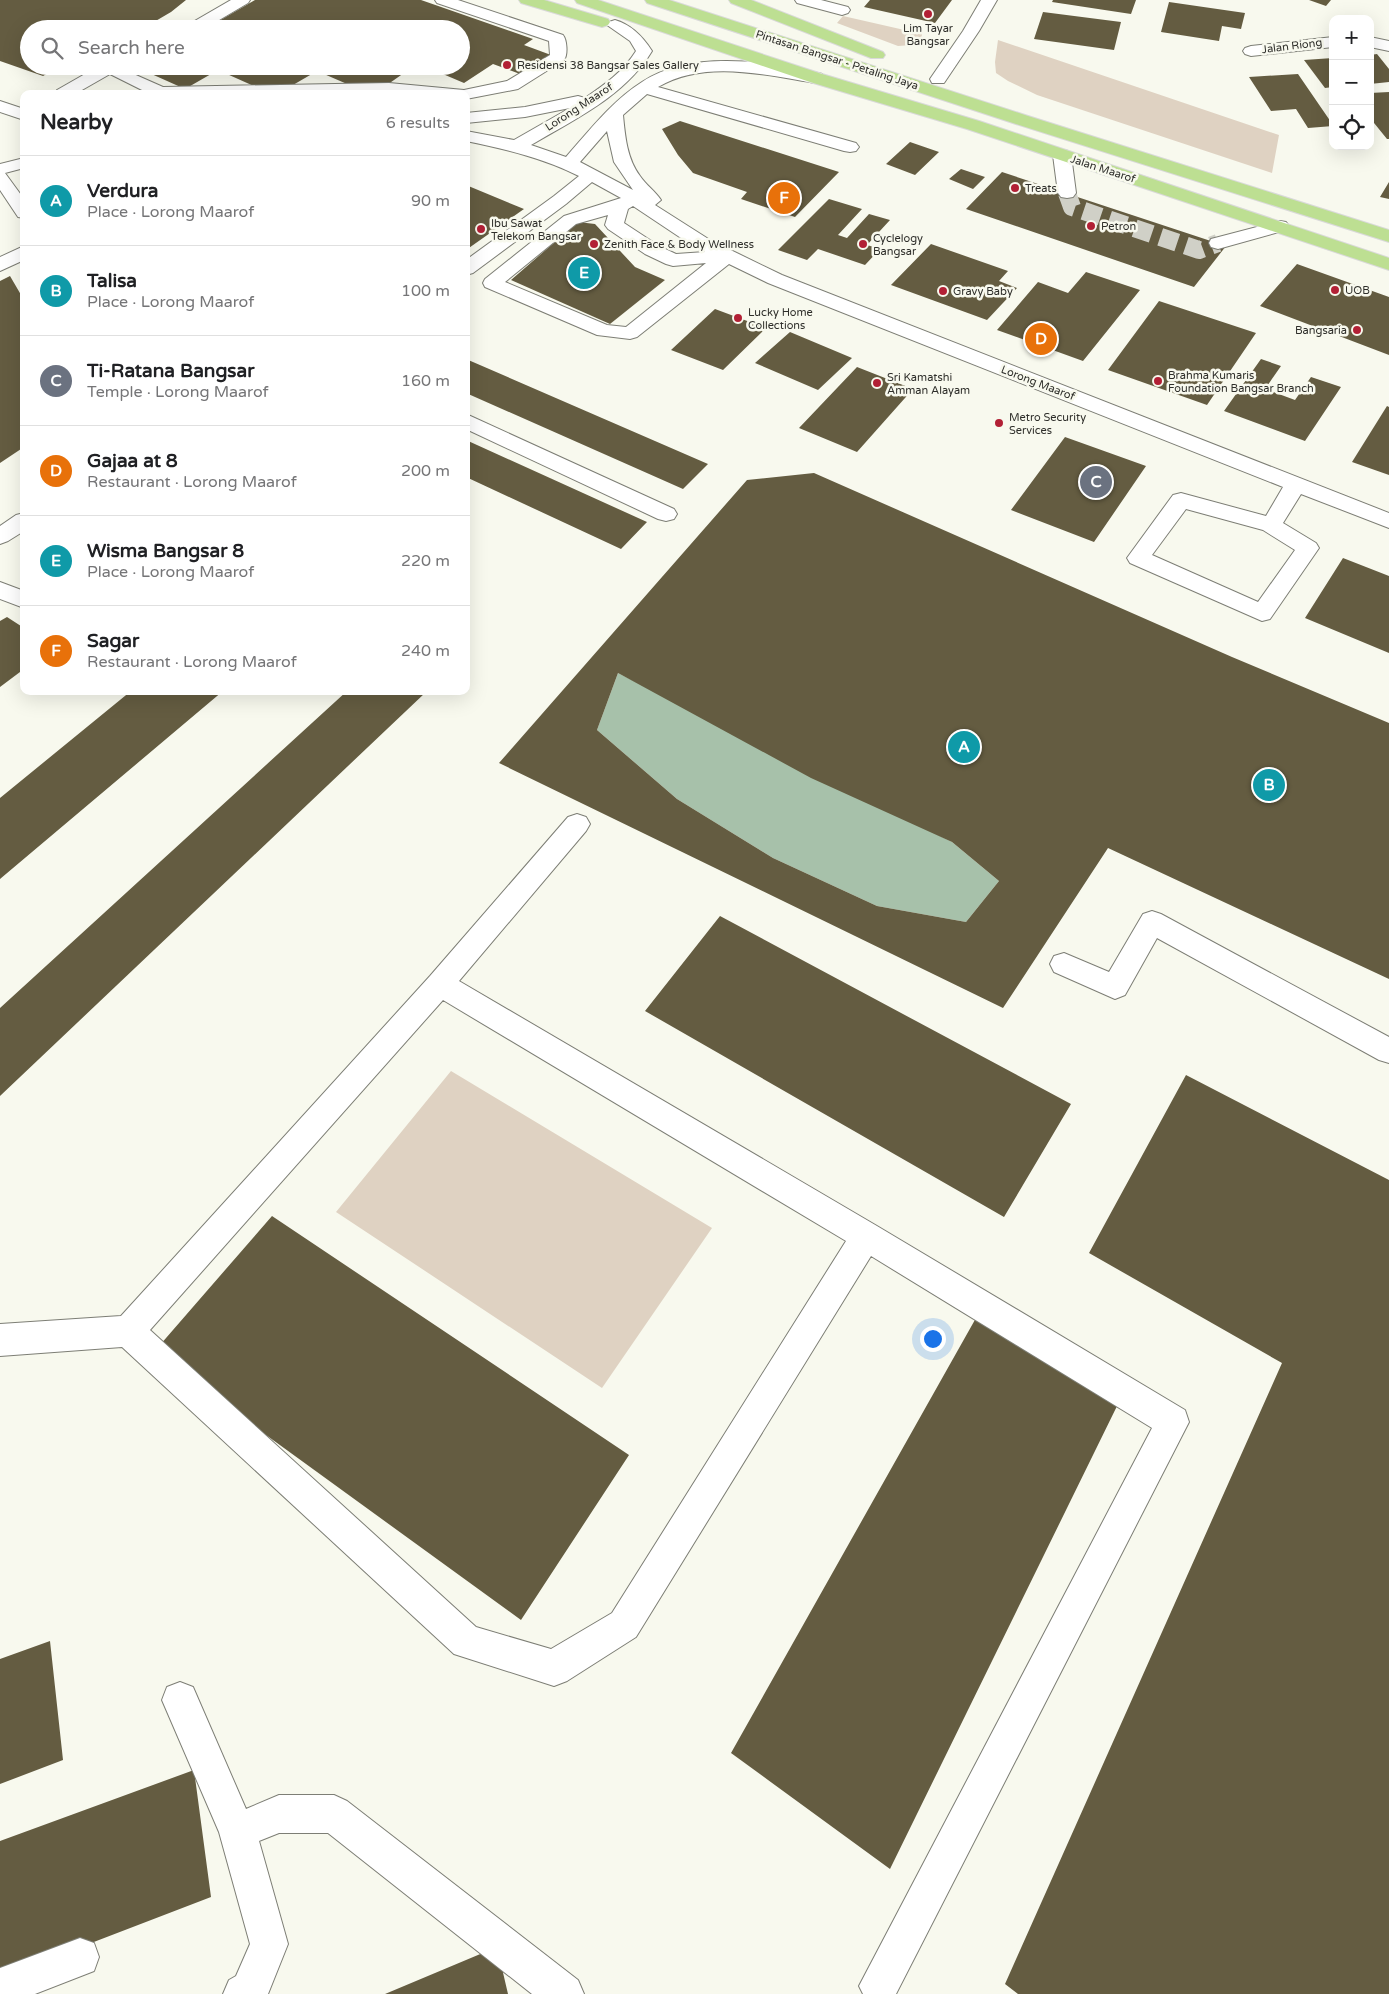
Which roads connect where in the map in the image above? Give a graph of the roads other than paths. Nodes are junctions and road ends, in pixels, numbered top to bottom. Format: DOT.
graph roads {
  1 [pos="225,0"];
  2 [pos="242,0"];
  3 [pos="443,0"];
  4 [pos="527,0"];
  5 [pos="583,0"];
  6 [pos="653,0"];
  7 [pos="737,0"];
  8 [pos="803,0"];
  9 [pos="989,0"];
  10 [pos="842,10"];
  11 [pos="191,20"];
  12 [pos="208,20"];
  13 [pos="615,25"];
  14 [pos="1329,42"];
  15 [pos="1374,43"];
  16 [pos="1389,46"];
  17 [pos="1251,51"];
  18 [pos="96,75"];
  19 [pos="124,75"];
  20 [pos="816,78"];
  21 [pos="938,79"];
  22 [pos="213,81"];
  23 [pos="155,88"];
  24 [pos="646,88"];
  25 [pos="70,90"];
  26 [pos="182,90"];
  27 [pos="197,90"];
  28 [pos="260,90"];
  29 [pos="413,90"];
  30 [pos="470,93"];
  31 [pos="598,97"];
  32 [pos="0,106"];
  33 [pos="20,114"];
  34 [pos="614,114"];
  35 [pos="470,118"];
  36 [pos="1022,120"];
  37 [pos="470,137"];
  38 [pos="517,146"];
  39 [pos="850,147"];
  40 [pos="1062,156"];
  41 [pos="569,164"];
  42 [pos="6,167"];
  43 [pos="590,175"];
  44 [pos="1067,193"];
  45 [pos="20,203"];
  46 [pos="626,203"];
  47 [pos="1280,226"];
  48 [pos="1389,236"];
  49 [pos="692,238"];
  50 [pos="1218,243"];
  51 [pos="20,254"];
  52 [pos="727,256"];
  53 [pos="1389,264"];
  54 [pos="0,265"];
  55 [pos="470,266"];
  56 [pos="470,423"];
  57 [pos="1296,484"];
  58 [pos="666,514"];
  59 [pos="1389,521"];
  60 [pos="20,523"];
  61 [pos="1271,525"];
  62 [pos="0,536"];
  63 [pos="0,590"];
  64 [pos="20,598"];
  65 [pos="577,824"];
  66 [pos="1064,964"];
  67 [pos="440,984"];
  68 [pos="1389,1051"];
  69 [pos="866,1236"];
  70 [pos="128,1331"];
  71 [pos="0,1340"];
  72 [pos="180,1700"];
  73 [pos="237,1831"];
  74 [pos="80,1957"];
  75 [pos="879,1986"];
  76 [pos="0,1988"];
  77 [pos="243,1994"];
  78 [pos="564,1994"];
  1 -- 11 [label="street"];
  2 -- 12 [label="street"];
  3 -- 30 [label="street"];
  4 -- 13 [label="main road"];
  5 -- 20 [label="main road, Pintasan Bangsar - Petaling Jaya"];
  6 -- 36 [label="main road, Pintasan Bangsar - Petaling Jaya"];
  7 -- 21 [label="main road"];
  8 -- 10 [label="street"];
  9 -- 21 [label="street"];
  13 -- 20 [label="main road"];
  13 -- 31 [label="street, Lorong Maarof"];
  14 -- 17 [label="street, Jalan Riong"];
  15 -- 16 [label="street"];
  18 -- 25 [label="street"];
  19 -- 23 [label="street"];
  20 -- 24 [label="street, Lorong Maarof"];
  20 -- 40 [label="main road, Jalan Maarof"];
  21 -- 36 [label="main road"];
  22 -- 27 [label="street"];
  23 -- 26 [label="street"];
  24 -- 34 [label="street, Lorong Maarof"];
  24 -- 39 [label="street"];
  28 -- 29 [label="street"];
  31 -- 35 [label="street"];
  31 -- 38 [label="street, Lorong Maarof"];
  32 -- 33 [label="street"];
  34 -- 41 [label="street, Lorong Maarof"];
  34 -- 49 [label="street, Lorong Maarof"];
  36 -- 48 [label="main road, Jalan Maarof"];
  37 -- 38 [label="street"];
  38 -- 41 [label="street, Lorong Maarof"];
  40 -- 44 [label="street"];
  40 -- 47 [label="main road, Jalan Maarof"];
  41 -- 43 [label="street, Lorong Maarof"];
  42 -- 45 [label="street"];
  43 -- 46 [label="street, Lorong Maarof"];
  43 -- 55 [label="street"];
  46 -- 49 [label="street, Lorong Maarof"];
  46 -- 52 [label="street"];
  46 -- 52 [label="street"];
  47 -- 50 [label="street"];
  47 -- 53 [label="main road, Jalan Maarof"];
  49 -- 52 [label="street, Lorong Maarof"];
  51 -- 54 [label="street"];
  52 -- 57 [label="street, Lorong Maarof"];
  56 -- 58 [label="street"];
  57 -- 59 [label="street, Lorong Maarof"];
  57 -- 61 [label="street"];
  60 -- 62 [label="street"];
  61 -- 61 [label="street"];
  63 -- 64 [label="street"];
  65 -- 67 [label="street"];
  66 -- 68 [label="street"];
  67 -- 69 [label="street"];
  67 -- 70 [label="street"];
  69 -- 70 [label="street"];
  69 -- 75 [label="street"];
  70 -- 71 [label="street"];
  72 -- 73 [label="street"];
  73 -- 77 [label="street"];
  73 -- 78 [label="street"];
  74 -- 76 [label="street"];
}
